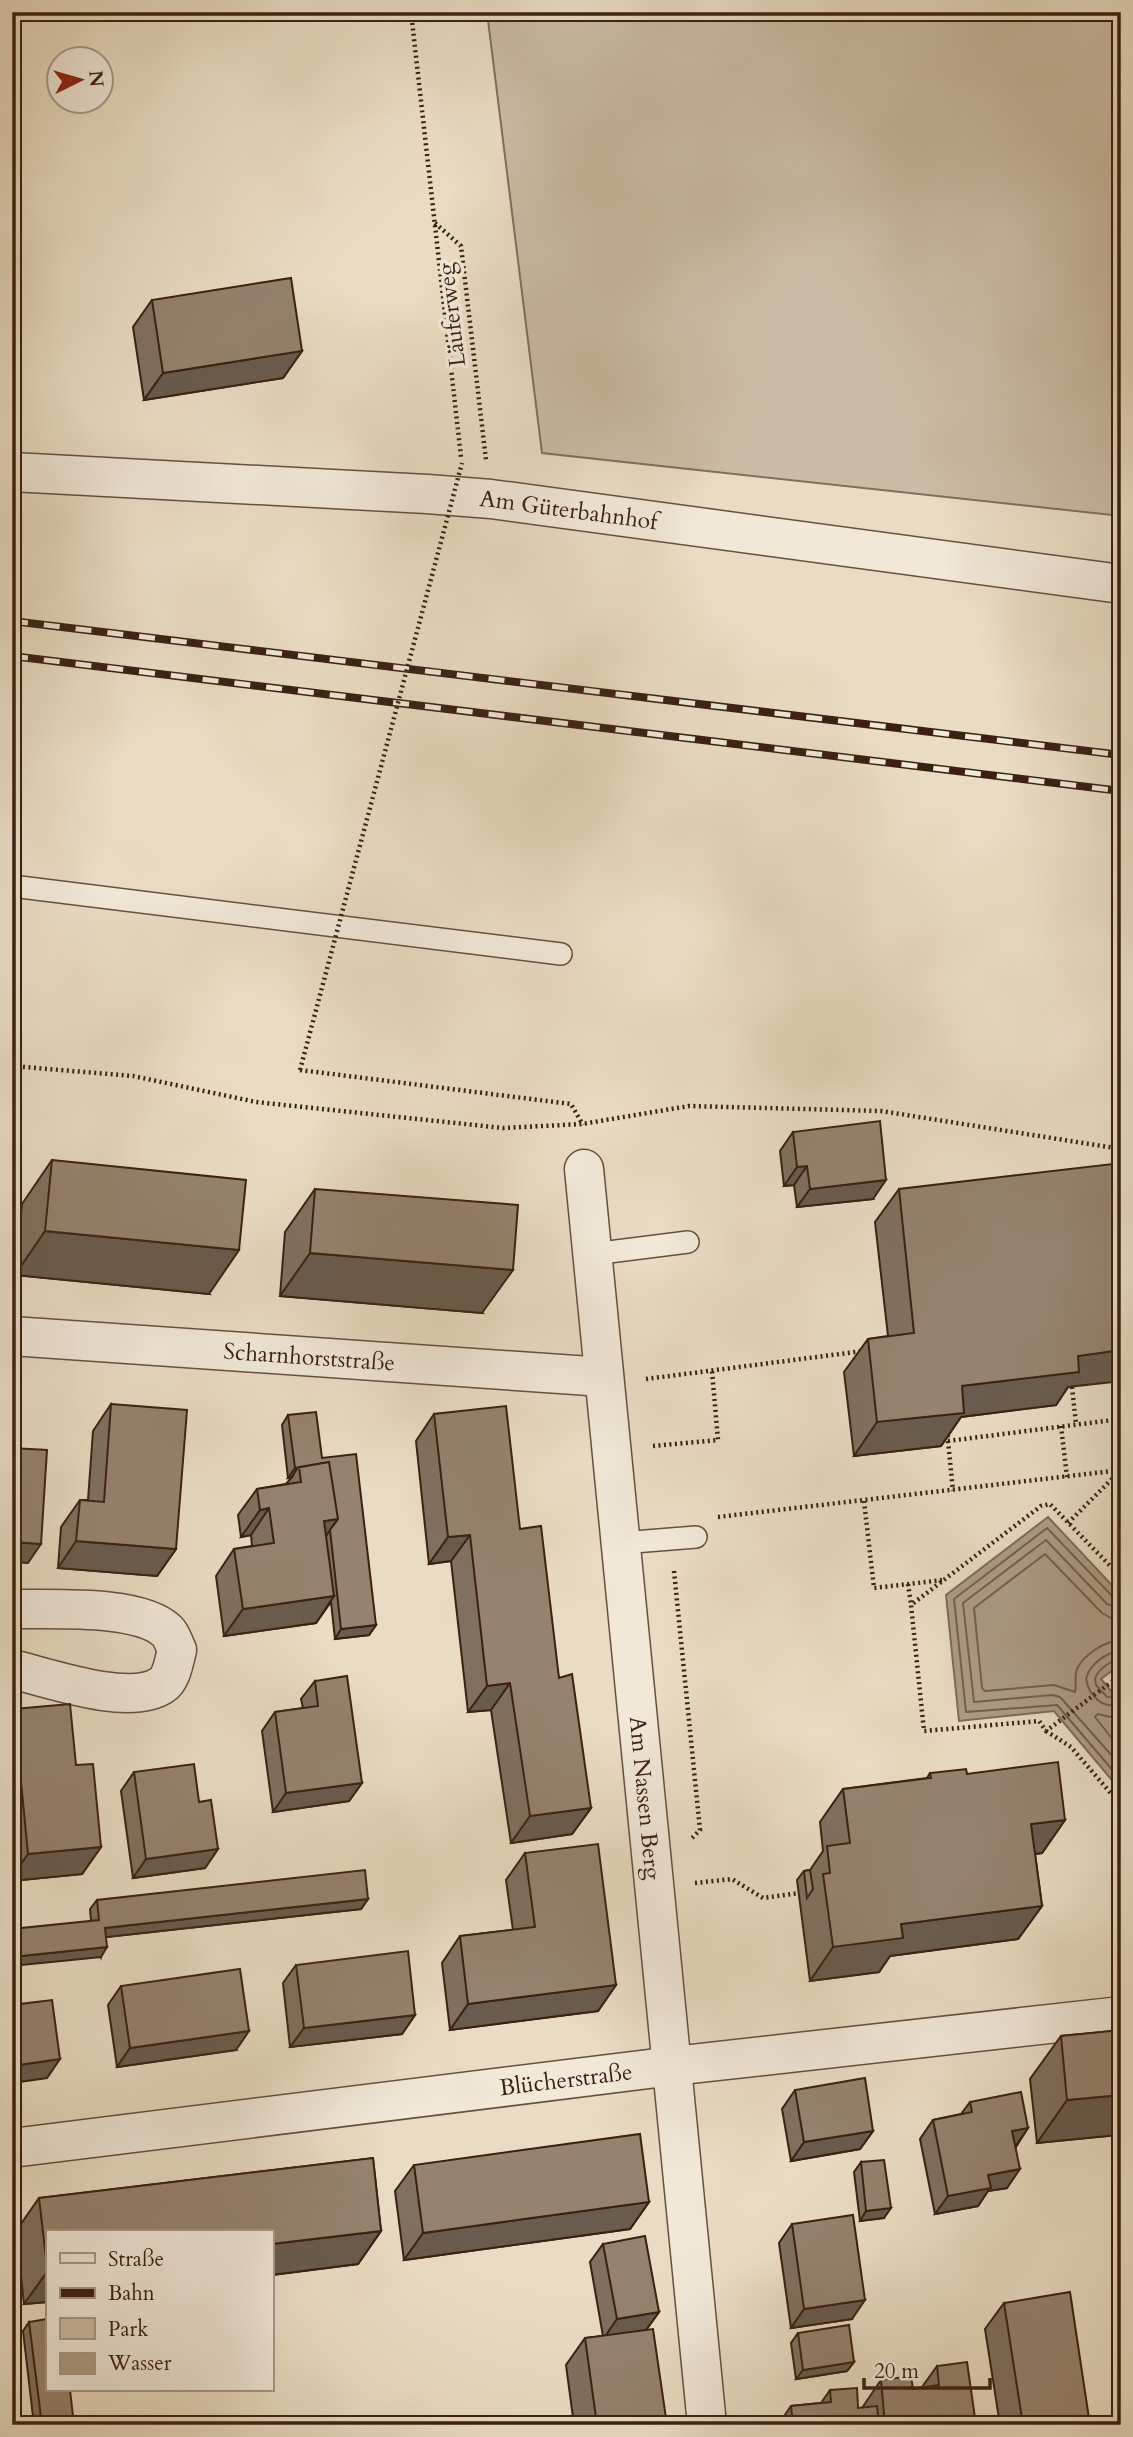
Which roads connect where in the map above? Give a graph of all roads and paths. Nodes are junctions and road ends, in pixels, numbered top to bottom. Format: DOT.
graph roads {
  1 [pos="411,12"];
  2 [pos="434,222"];
  3 [pos="12,472"];
  4 [pos="491,499"];
  5 [pos="1121,584"];
  6 [pos="12,886"];
  7 [pos="561,954"];
  8 [pos="12,1066"];
  9 [pos="582,1124"];
  10 [pos="1121,1149"];
  11 [pos="584,1169"];
  12 [pos="688,1242"];
  13 [pos="593,1254"];
  14 [pos="12,1336"];
  15 [pos="875,1349"];
  16 [pos="712,1370"];
  17 [pos="604,1377"];
  18 [pos="1072,1387"];
  19 [pos="946,1419"];
  20 [pos="1121,1419"];
  21 [pos="1076,1424"];
  22 [pos="1061,1426"];
  23 [pos="948,1441"];
  24 [pos="649,1447"];
  25 [pos="1121,1470"];
  26 [pos="1067,1477"];
  27 [pos="953,1490"];
  28 [pos="864,1501"];
  29 [pos="1068,1522"];
  30 [pos="696,1537"];
  31 [pos="671,1539"];
  32 [pos="621,1543"];
  33 [pos="1121,1577"];
  34 [pos="944,1580"];
  35 [pos="908,1584"];
  36 [pos="911,1605"];
  37 [pos="12,1609"];
  38 [pos="12,1669"];
  39 [pos="1121,1675"];
  40 [pos="1046,1731"];
  41 [pos="1121,1805"];
  42 [pos="654,1880"];
  43 [pos="800,1893"];
  44 [pos="1121,2016"];
  45 [pos="673,2066"];
  46 [pos="12,2148"];
  47 [pos="707,2425"];
  1 -- 2 [label="path"];
  2 -- 4 [label="path, Läuferweg"];
  2 -- 9 [label="path, bridge"];
  3 -- 4 [label="street, Am Güterbahnhof"];
  4 -- 5 [label="street, Am Güterbahnhof"];
  6 -- 7 [label="lane"];
  8 -- 9 [label="path"];
  9 -- 10 [label="path"];
  11 -- 13 [label="street, Am Nassen Berg"];
  12 -- 13 [label="lane"];
  13 -- 17 [label="street, Am Nassen Berg"];
  14 -- 17 [label="street, Scharnhorststraße"];
  15 -- 16 [label="path"];
  16 -- 17 [label="path"];
  16 -- 24 [label="path"];
  17 -- 32 [label="street, Am Nassen Berg"];
  18 -- 21 [label="path"];
  19 -- 23 [label="path"];
  20 -- 21 [label="path"];
  21 -- 22 [label="path"];
  22 -- 23 [label="path"];
  22 -- 26 [label="path"];
  23 -- 27 [label="path"];
  25 -- 26 [label="path"];
  25 -- 29 [label="path"];
  26 -- 27 [label="path"];
  27 -- 28 [label="path"];
  28 -- 31 [label="path"];
  28 -- 35 [label="path"];
  29 -- 33 [label="path"];
  29 -- 34 [label="path"];
  30 -- 31 [label="lane"];
  31 -- 32 [label="lane"];
  31 -- 42 [label="path"];
  32 -- 42 [label="street, Am Nassen Berg"];
  34 -- 35 [label="path"];
  34 -- 36 [label="path"];
  35 -- 36 [label="path"];
  36 -- 40 [label="path"];
  37 -- 38 [label="street"];
  39 -- 40 [label="path"];
  40 -- 41 [label="path"];
  42 -- 43 [label="path"];
  42 -- 45 [label="street, Am Nassen Berg"];
  44 -- 45 [label="street, Blücherstraße"];
  45 -- 46 [label="street, Blücherstraße"];
  45 -- 47 [label="street, Am Nassen Berg"];
}
